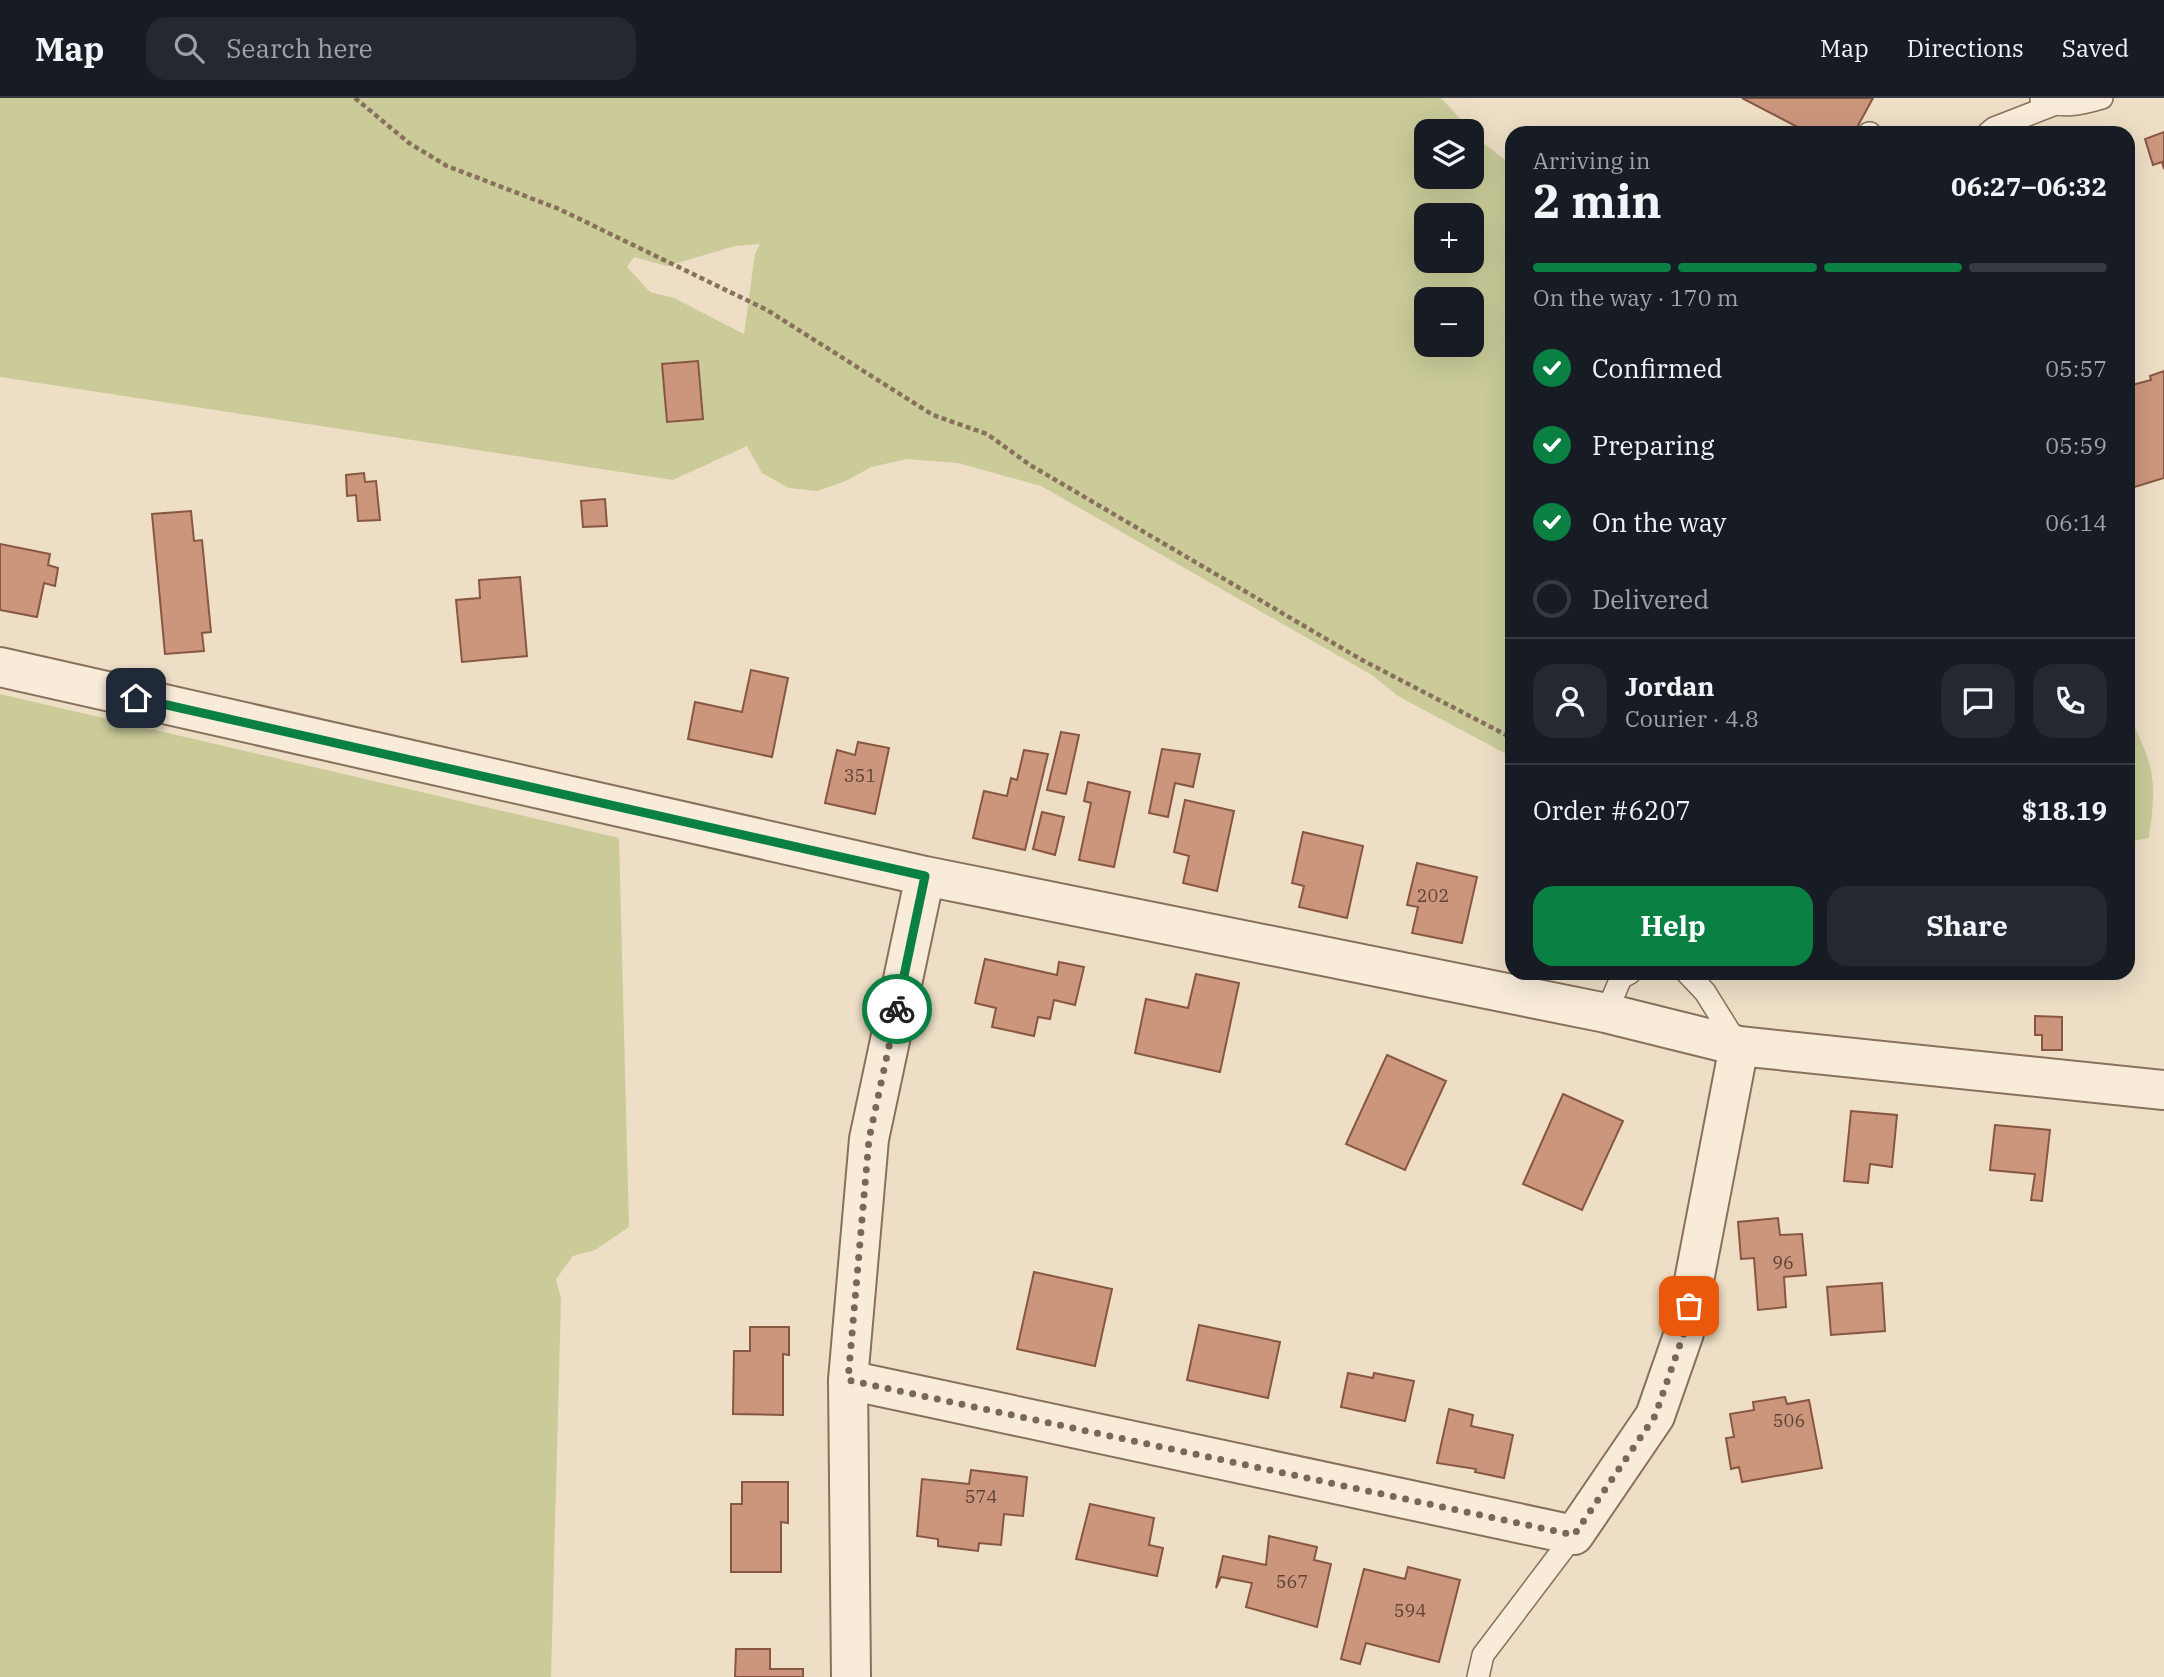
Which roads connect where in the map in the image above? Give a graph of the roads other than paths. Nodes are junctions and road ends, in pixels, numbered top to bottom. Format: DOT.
graph roads {
  1 [pos="2102,98"];
  2 [pos="2046,102"];
  3 [pos="1998,126"];
  4 [pos="0,667"];
  5 [pos="925,876"];
  6 [pos="1620,980"];
  7 [pos="1694,980"];
  8 [pos="1606,1013"];
  9 [pos="1739,1046"];
  10 [pos="2164,1090"];
  11 [pos="848,1380"];
  12 [pos="1574,1535"];
  13 [pos="851,1677"];
  14 [pos="1478,1677"];
  1 -- 2 [label="lane"];
  2 -- 3 [label="lane"];
  4 -- 5 [label="street"];
  5 -- 8 [label="street"];
  5 -- 11 [label="street"];
  6 -- 8 [label="lane"];
  7 -- 9 [label="lane"];
  8 -- 9 [label="street"];
  9 -- 10 [label="street"];
  9 -- 12 [label="street"];
  11 -- 12 [label="street"];
  11 -- 13 [label="street"];
  12 -- 14 [label="lane"];
}
